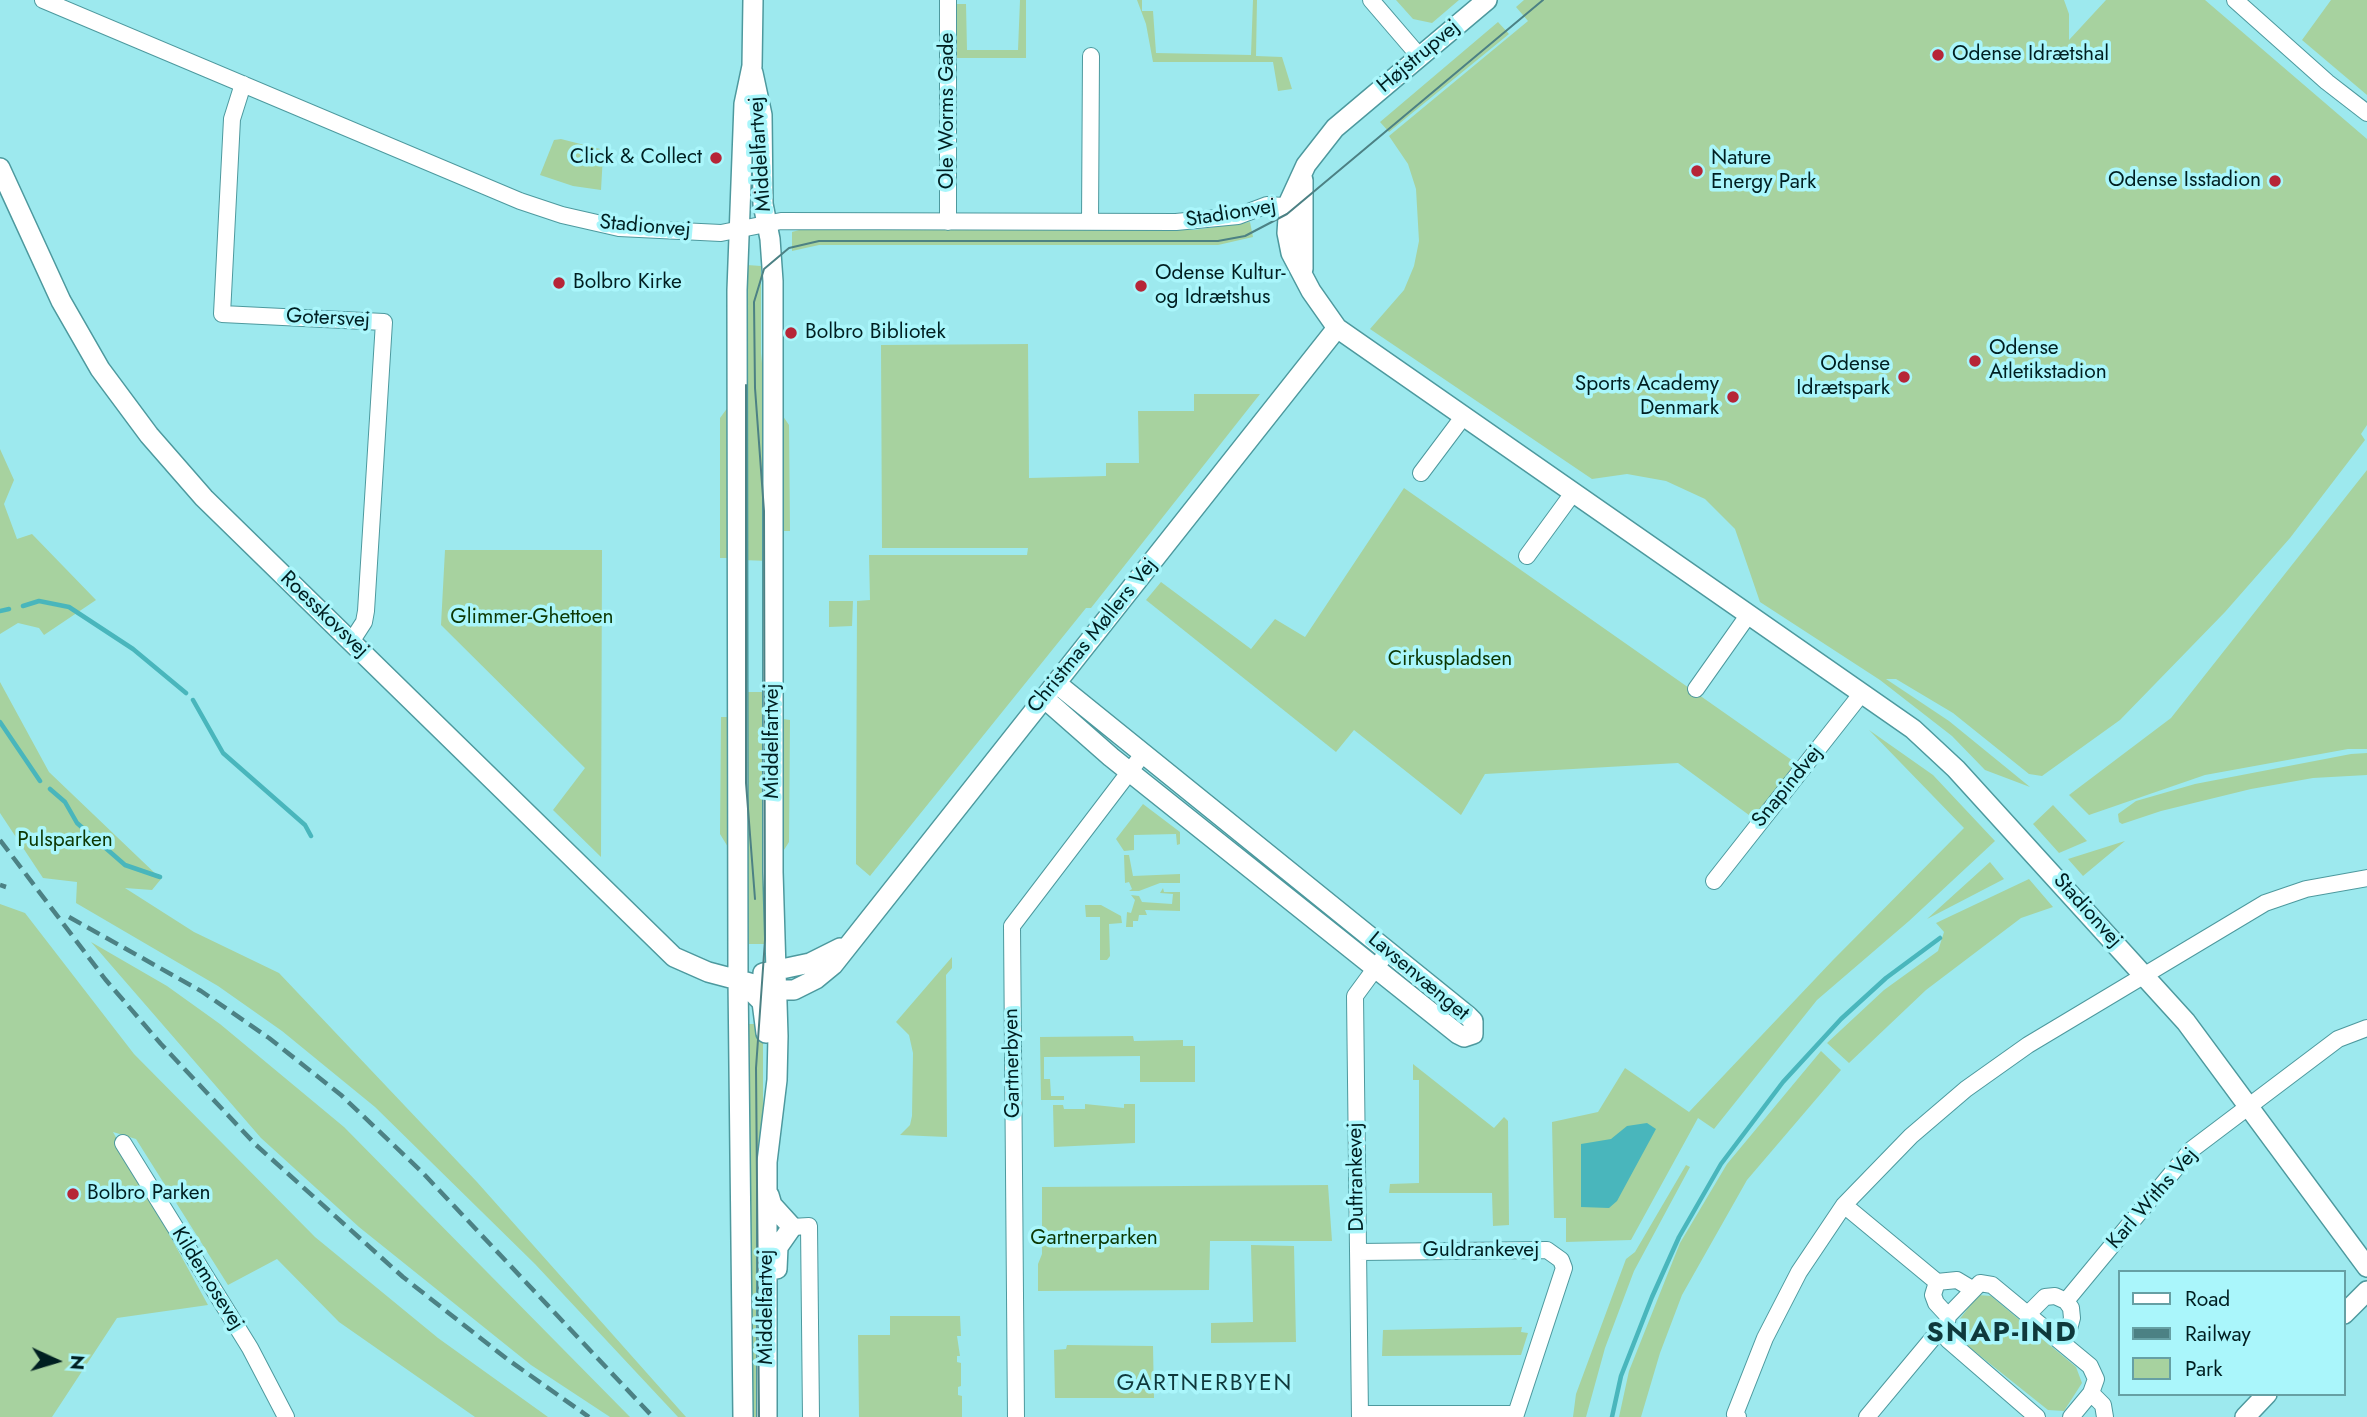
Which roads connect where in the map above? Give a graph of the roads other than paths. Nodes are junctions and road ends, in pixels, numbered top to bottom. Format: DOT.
graph roads {
  1 [pos="43,0"];
  2 [pos="753,0"];
  3 [pos="948,0"];
  4 [pos="1371,0"];
  5 [pos="1487,0"];
  6 [pos="2235,0"];
  7 [pos="1091,56"];
  8 [pos="1420,57"];
  9 [pos="752,66"];
  10 [pos="243,84"];
  11 [pos="2367,113"];
  12 [pos="1352,114"];
  13 [pos="0,168"];
  14 [pos="1295,206"];
  15 [pos="948,222"];
  16 [pos="1090,222"];
  17 [pos="767,224"];
  18 [pos="741,230"];
  19 [pos="1337,328"];
  20 [pos="1462,417"];
  21 [pos="1421,473"];
  22 [pos="1573,493"];
  23 [pos="1527,556"];
  24 [pos="1749,614"];
  25 [pos="351,642"];
  26 [pos="1696,689"];
  27 [pos="1050,691"];
  28 [pos="1862,693"];
  29 [pos="1143,754"];
  30 [pos="1130,771"];
  31 [pos="1266,852"];
  32 [pos="1252,870"];
  33 [pos="2367,878"];
  34 [pos="1714,881"];
  35 [pos="847,944"];
  36 [pos="1388,951"];
  37 [pos="1375,967"];
  38 [pos="776,970"];
  39 [pos="2146,976"];
  40 [pos="738,978"];
  41 [pos="776,990"];
  42 [pos="2367,1028"];
  43 [pos="2249,1107"];
  44 [pos="123,1143"];
  45 [pos="767,1162"];
  46 [pos="767,1186"];
  47 [pos="1844,1205"];
  48 [pos="792,1227"];
  49 [pos="1358,1252"];
  50 [pos="2367,1267"];
  51 [pos="1937,1282"];
  52 [pos="1972,1289"];
  53 [pos="2367,1291"];
  54 [pos="2066,1301"];
  55 [pos="2346,1312"];
  56 [pos="2029,1313"];
  57 [pos="1947,1322"];
  58 [pos="2060,1338"];
  59 [pos="767,1374"];
  60 [pos="2091,1393"];
  61 [pos="2265,1396"];
  62 [pos="1515,1415"];
  63 [pos="1360,1416"];
  64 [pos="286,1417"];
  65 [pos="743,1417"];
  66 [pos="767,1417"];
  67 [pos="811,1417"];
  68 [pos="1016,1417"];
  69 [pos="1738,1417"];
  70 [pos="1867,1417"];
  71 [pos="2037,1417"];
  72 [pos="2071,1417"];
  73 [pos="2105,1417"];
  74 [pos="2245,1417"];
  1 -- 10 [label="street, Stadionvej"];
  2 -- 9 [label="street, Middelfartvej"];
  3 -- 15 [label="street, Ole Worms Gade"];
  4 -- 8 [label="street"];
  5 -- 8 [label="street, Højstrupvej"];
  6 -- 11 [label="street"];
  7 -- 16 [label="street"];
  8 -- 12 [label="street, Højstrupvej"];
  9 -- 17 [label="street, Middelfartvej"];
  9 -- 18 [label="street, Middelfartvej"];
  10 -- 18 [label="street, Stadionvej"];
  10 -- 25 [label="street, Gotersvej"];
  12 -- 14 [label="street, Stadionvej"];
  13 -- 25 [label="street, Roesskovsvej"];
  14 -- 16 [label="street, Stadionvej"];
  14 -- 19 [label="street, Stadionvej"];
  15 -- 16 [label="street, Stadionvej"];
  15 -- 17 [label="street, Stadionvej"];
  17 -- 18 [label="street, Stadionvej"];
  17 -- 38 [label="street, Middelfartvej"];
  18 -- 40 [label="street, Middelfartvej"];
  19 -- 20 [label="street, Stadionvej"];
  19 -- 27 [label="street, Christmas Møllers Vej"];
  20 -- 21 [label="street"];
  20 -- 22 [label="street, Stadionvej"];
  22 -- 23 [label="street"];
  22 -- 24 [label="street, Stadionvej"];
  24 -- 26 [label="street"];
  24 -- 28 [label="street, Stadionvej"];
  25 -- 40 [label="street, Roesskovsvej"];
  27 -- 29 [label="street, Lavsenvænget"];
  27 -- 30 [label="street, Lavsenvænget"];
  27 -- 35 [label="street, Christmas Møllers Vej"];
  28 -- 34 [label="street, Snapindvej"];
  28 -- 39 [label="street, Stadionvej"];
  29 -- 30 [label="street, Gartnerbyen"];
  29 -- 31 [label="street, Lavsenvænget"];
  30 -- 32 [label="street, Lavsenvænget"];
  30 -- 68 [label="street, Gartnerbyen"];
  31 -- 32 [label="street"];
  31 -- 36 [label="street, Lavsenvænget"];
  32 -- 37 [label="street, Lavsenvænget"];
  33 -- 39 [label="street"];
  35 -- 38 [label="street, Christmas Møllers Vej"];
  35 -- 41 [label="street, Christmas Møllers Vej"];
  36 -- 37 [label="street, Duftrankevej"];
  36 -- 37 [label="street, Lavsenvænget"];
  37 -- 49 [label="street, Duftrankevej"];
  38 -- 40 [label="street, Christmas Møllers Vej"];
  38 -- 41 [label="street, Middelfartvej"];
  39 -- 43 [label="street, Stadionvej"];
  39 -- 47 [label="street"];
  40 -- 41 [label="street, Roesskovsvej"];
  40 -- 45 [label="street"];
  40 -- 65 [label="street, Middelfartvej"];
  41 -- 45 [label="street, Middelfartvej"];
  42 -- 43 [label="street, Karl Withs Vej"];
  43 -- 50 [label="street, Stadionvej"];
  43 -- 54 [label="street, Karl Withs Vej"];
  44 -- 64 [label="street, Kildemosevej"];
  45 -- 46 [label="street, Middelfartvej"];
  46 -- 48 [label="street"];
  46 -- 59 [label="street, Middelfartvej"];
  47 -- 51 [label="street"];
  47 -- 69 [label="street"];
  48 -- 59 [label="street"];
  48 -- 67 [label="street"];
  49 -- 62 [label="street, Guldrankevej"];
  49 -- 63 [label="street, Duftrankevej"];
  51 -- 52 [label="street"];
  51 -- 57 [label="street"];
  52 -- 56 [label="street"];
  52 -- 57 [label="street"];
  53 -- 55 [label="street"];
  54 -- 56 [label="street"];
  54 -- 58 [label="street"];
  56 -- 58 [label="street"];
  57 -- 70 [label="street"];
  57 -- 71 [label="street"];
  58 -- 60 [label="street"];
  59 -- 66 [label="street, Middelfartvej"];
  60 -- 72 [label="street"];
  60 -- 73 [label="street"];
  61 -- 74 [label="street"];
  62 -- 63 [label="street, Duftrankevej"];
}
